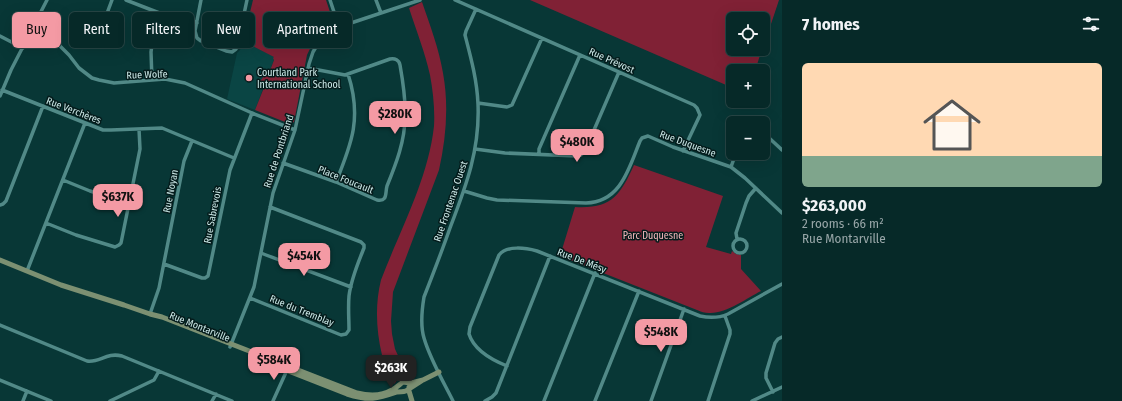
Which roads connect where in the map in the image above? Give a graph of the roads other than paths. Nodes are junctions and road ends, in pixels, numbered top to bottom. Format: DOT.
graph roads {
  1 [pos="48,0"];
  2 [pos="112,0"];
  3 [pos="126,0"];
  4 [pos="201,0"];
  5 [pos="248,0"];
  6 [pos="330,0"];
  7 [pos="376,0"];
  8 [pos="420,0"];
  9 [pos="455,0"];
  10 [pos="136,2"];
  11 [pos="476,9"];
  12 [pos="41,12"];
  13 [pos="108,12"];
  14 [pos="158,12"];
  15 [pos="334,12"];
  16 [pos="381,13"];
  17 [pos="194,22"];
  18 [pos="197,23"];
  19 [pos="352,23"];
  20 [pos="0,36"];
  21 [pos="542,38"];
  22 [pos="12,42"];
  23 [pos="23,48"];
  24 [pos="61,48"];
  25 [pos="152,48"];
  26 [pos="315,48"];
  27 [pos="580,55"];
  28 [pos="308,68"];
  29 [pos="619,72"];
  30 [pos="348,74"];
  31 [pos="152,80"];
  32 [pos="2,90"];
  33 [pos="0,96"];
  34 [pos="478,103"];
  35 [pos="43,106"];
  36 [pos="252,113"];
  37 [pos="85,123"];
  38 [pos="139,129"];
  39 [pos="295,130"];
  40 [pos="770,139"];
  41 [pos="192,141"];
  42 [pos="475,149"];
  43 [pos="782,150"];
  44 [pos="683,151"];
  45 [pos="539,154"];
  46 [pos="234,158"];
  47 [pos="734,160"];
  48 [pos="284,163"];
  49 [pos="731,167"];
  50 [pos="63,180"];
  51 [pos="336,182"];
  52 [pos="756,188"];
  53 [pos="464,191"];
  54 [pos="129,203"];
  55 [pos="0,205"];
  56 [pos="270,207"];
  57 [pos="782,213"];
  58 [pos="46,223"];
  59 [pos="737,239"];
  60 [pos="261,254"];
  61 [pos="550,256"];
  62 [pos="0,260"];
  63 [pos="164,264"];
  64 [pos="27,272"];
  65 [pos="595,273"];
  66 [pos="782,284"];
  67 [pos="351,287"];
  68 [pos="639,291"];
  69 [pos="250,298"];
  70 [pos="684,309"];
  71 [pos="150,314"];
  72 [pos="725,316"];
  73 [pos="0,326"];
  74 [pos="782,337"];
  75 [pos="231,346"];
  76 [pos="507,366"];
  77 [pos="288,368"];
  78 [pos="159,371"];
  79 [pos="439,372"];
  80 [pos="0,380"];
  81 [pos="422,380"];
  82 [pos="401,383"];
  83 [pos="407,383"];
  84 [pos="782,387"];
  85 [pos="409,389"];
  86 [pos="27,391"];
  87 [pos="403,392"];
  88 [pos="773,392"];
  89 [pos="216,394"];
  90 [pos="376,398"];
  91 [pos="22,401"];
  92 [pos="51,401"];
  93 [pos="110,401"];
  94 [pos="212,401"];
  95 [pos="232,401"];
  96 [pos="274,401"];
  97 [pos="411,401"];
  98 [pos="453,401"];
  99 [pos="485,401"];
  100 [pos="544,401"];
  101 [pos="596,401"];
  102 [pos="651,401"];
  103 [pos="708,401"];
  104 [pos="752,401"];
  1 -- 12 [label="street"];
  2 -- 13 [label="street"];
  3 -- 10 [label="street"];
  4 -- 18 [label="street"];
  5 -- 18 [label="street"];
  6 -- 15 [label="street"];
  7 -- 16 [label="street"];
  8 -- 16 [label="street, Rue de Pontbriand"];
  9 -- 11 [label="street"];
  10 -- 14 [label="street"];
  11 -- 21 [label="street, Rue Prévost"];
  11 -- 34 [label="street, Rue Frontenac Ouest"];
  16 -- 19 [label="street, Rue de Pontbriand"];
  17 -- 18 [label="street"];
  20 -- 22 [label="street"];
  21 -- 27 [label="street, Rue Prévost"];
  21 -- 34 [label="street"];
  23 -- 32 [label="street"];
  24 -- 31 [label="street, Rue Wolfe"];
  25 -- 31 [label="street"];
  26 -- 28 [label="street, Rue de Pontbriand"];
  27 -- 29 [label="street, Rue Prévost"];
  27 -- 45 [label="street"];
  28 -- 30 [label="street, Place Foucault"];
  28 -- 39 [label="street, Rue de Pontbriand"];
  29 -- 44 [label="street, Rue Prévost"];
  29 -- 45 [label="street"];
  30 -- 51 [label="street"];
  30 -- 51 [label="street, Place Foucault"];
  31 -- 36 [label="street, Rue Wolfe"];
  32 -- 33 [label="street"];
  32 -- 35 [label="street, Rue Verchères"];
  34 -- 42 [label="street, Rue Frontenac Ouest"];
  35 -- 37 [label="street, Rue Verchères"];
  35 -- 55 [label="street"];
  36 -- 39 [label="street, Rue Wolfe"];
  36 -- 46 [label="street, Rue Sabrevois"];
  37 -- 38 [label="street, Rue Verchères"];
  37 -- 50 [label="street"];
  38 -- 41 [label="street, Rue Verchères"];
  38 -- 54 [label="street"];
  39 -- 48 [label="street, Rue de Pontbriand"];
  40 -- 43 [label="street"];
  41 -- 46 [label="street, Rue Verchères"];
  41 -- 63 [label="street, Rue Noyan"];
  42 -- 45 [label="street"];
  42 -- 53 [label="street, Rue Frontenac Ouest"];
  44 -- 49 [label="street, Rue Duquesne"];
  44 -- 53 [label="street, Rue Duquesne"];
  46 -- 63 [label="street, Rue Sabrevois"];
  47 -- 49 [label="street"];
  48 -- 51 [label="street, Place Foucault"];
  48 -- 56 [label="street, Rue de Pontbriand"];
  49 -- 52 [label="street, Rue Duquesne"];
  50 -- 54 [label="street"];
  50 -- 58 [label="street"];
  52 -- 57 [label="street, Rue Duquesne"];
  52 -- 59 [label="street"];
  53 -- 79 [label="street, Rue Frontenac Ouest"];
  54 -- 58 [label="street"];
  56 -- 60 [label="street, Rue de Pontbriand"];
  56 -- 67 [label="street, Rue du Tremblay"];
  58 -- 64 [label="street"];
  59 -- 59 [label="street"];
  60 -- 67 [label="street"];
  60 -- 69 [label="street, Rue de Pontbriand"];
  61 -- 65 [label="street, Rue De Mésy"];
  61 -- 76 [label="street"];
  61 -- 76 [label="street, Rue De Mésy"];
  62 -- 64 [label="street, Rue Montarville"];
  63 -- 71 [label="street, Rue Noyan"];
  64 -- 71 [label="street, Rue Montarville"];
  65 -- 68 [label="street, Rue De Mésy"];
  65 -- 100 [label="street"];
  66 -- 72 [label="street, Rue De Mésy"];
  67 -- 69 [label="street, Rue du Tremblay"];
  68 -- 70 [label="street, Rue De Mésy"];
  68 -- 101 [label="street"];
  69 -- 75 [label="street, Rue de Pontbriand"];
  70 -- 72 [label="street, Rue De Mésy"];
  70 -- 102 [label="street"];
  71 -- 75 [label="street, Rue Montarville"];
  72 -- 103 [label="street"];
  73 -- 78 [label="street"];
  74 -- 88 [label="street"];
  75 -- 77 [label="street, Rue Montarville"];
  76 -- 99 [label="street"];
  77 -- 90 [label="street, Rue Montarville"];
  77 -- 96 [label="street"];
  78 -- 89 [label="street"];
  78 -- 93 [label="street"];
  79 -- 81 [label="street, Rue Montarville"];
  79 -- 98 [label="street, Rue Frontenac Ouest"];
  80 -- 86 [label="street"];
  81 -- 83 [label="street, Rue Montarville"];
  81 -- 85 [label="street, Rue Montarville"];
  82 -- 83 [label="street, Rue Montarville"];
  82 -- 87 [label="street"];
  82 -- 90 [label="street, Rue Montarville"];
  83 -- 85 [label="street"];
  84 -- 88 [label="street"];
  85 -- 87 [label="street, Rue Montarville"];
  85 -- 97 [label="street"];
  86 -- 91 [label="street"];
  86 -- 92 [label="street"];
  87 -- 90 [label="street, Rue Montarville"];
  87 -- 97 [label="street"];
  88 -- 104 [label="street"];
  89 -- 94 [label="street"];
  89 -- 95 [label="street"];
}
